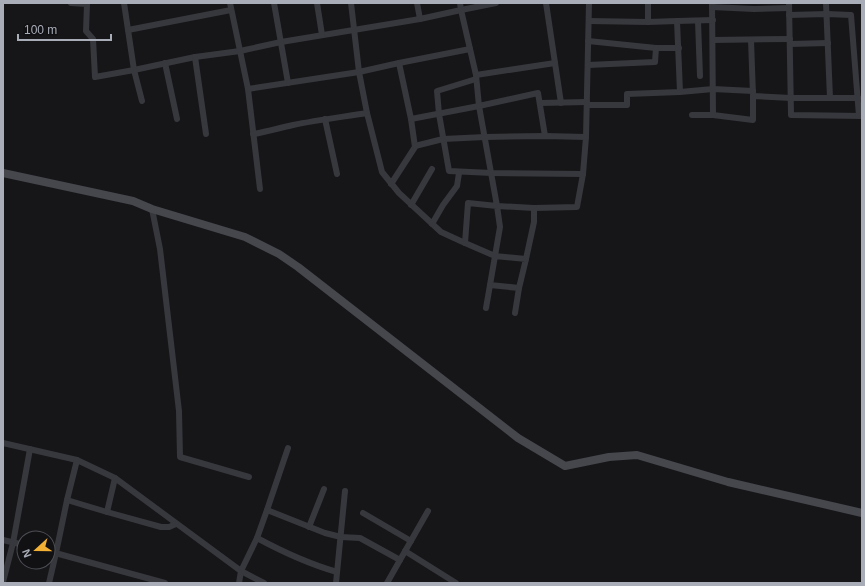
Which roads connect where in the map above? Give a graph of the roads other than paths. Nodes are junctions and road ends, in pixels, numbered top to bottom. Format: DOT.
graph roads {
  1 [pos="71,3"];
  2 [pos="87,3"];
  3 [pos="124,3"];
  4 [pos="230,3"];
  5 [pos="274,3"];
  6 [pos="317,3"];
  7 [pos="352,3"];
  8 [pos="417,3"];
  9 [pos="460,3"];
  10 [pos="496,3"];
  11 [pos="546,3"];
  12 [pos="589,3"];
  13 [pos="648,3"];
  14 [pos="826,3"];
  15 [pos="712,5"];
  16 [pos="789,5"];
  17 [pos="231,10"];
  18 [pos="461,10"];
  19 [pos="827,14"];
  20 [pos="789,16"];
  21 [pos="420,19"];
  22 [pos="713,20"];
  23 [pos="589,21"];
  24 [pos="677,21"];
  25 [pos="698,21"];
  26 [pos="648,22"];
  27 [pos="354,29"];
  28 [pos="128,30"];
  29 [pos="322,35"];
  30 [pos="713,40"];
  31 [pos="751,40"];
  32 [pos="588,41"];
  33 [pos="281,42"];
  34 [pos="790,42"];
  35 [pos="828,43"];
  36 [pos="656,48"];
  37 [pos="679,48"];
  38 [pos="470,49"];
  39 [pos="240,51"];
  40 [pos="195,57"];
  41 [pos="165,63"];
  42 [pos="399,63"];
  43 [pos="555,63"];
  44 [pos="588,65"];
  45 [pos="134,70"];
  46 [pos="359,72"];
  47 [pos="700,76"];
  48 [pos="476,77"];
  49 [pos="288,82"];
  50 [pos="435,84"];
  51 [pos="248,89"];
  52 [pos="713,89"];
  53 [pos="437,91"];
  54 [pos="680,92"];
  55 [pos="753,93"];
  56 [pos="791,98"];
  57 [pos="830,98"];
  58 [pos="858,98"];
  59 [pos="142,101"];
  60 [pos="540,103"];
  61 [pos="561,103"];
  62 [pos="587,104"];
  63 [pos="479,106"];
  64 [pos="367,113"];
  65 [pos="439,114"];
  66 [pos="692,114"];
  67 [pos="713,115"];
  68 [pos="861,116"];
  69 [pos="177,119"];
  70 [pos="325,119"];
  71 [pos="411,119"];
  72 [pos="206,134"];
  73 [pos="253,134"];
  74 [pos="545,136"];
  75 [pos="485,137"];
  76 [pos="586,137"];
  77 [pos="443,139"];
  78 [pos="415,146"];
  79 [pos="432,169"];
  80 [pos="460,172"];
  81 [pos="3,173"];
  82 [pos="492,173"];
  83 [pos="337,174"];
  84 [pos="583,174"];
  85 [pos="391,184"];
  86 [pos="260,189"];
  87 [pos="411,205"];
  88 [pos="497,206"];
  89 [pos="534,208"];
  90 [pos="152,209"];
  91 [pos="432,224"];
  92 [pos="466,243"];
  93 [pos="495,256"];
  94 [pos="526,259"];
  95 [pos="490,285"];
  96 [pos="519,288"];
  97 [pos="486,308"];
  98 [pos="515,313"];
  99 [pos="3,443"];
  100 [pos="288,448"];
  101 [pos="30,449"];
  102 [pos="77,460"];
  103 [pos="249,477"];
  104 [pos="115,478"];
  105 [pos="324,489"];
  106 [pos="345,491"];
  107 [pos="67,500"];
  108 [pos="267,510"];
  109 [pos="428,511"];
  110 [pos="107,512"];
  111 [pos="862,513"];
  112 [pos="363,514"];
  113 [pos="176,524"];
  114 [pos="309,527"];
  115 [pos="341,537"];
  116 [pos="257,538"];
  117 [pos="3,540"];
  118 [pos="411,541"];
  119 [pos="12,543"];
  120 [pos="16,544"];
  121 [pos="405,551"];
  122 [pos="56,553"];
  123 [pos="400,560"];
  124 [pos="52,570"];
  125 [pos="241,571"];
  126 [pos="337,572"];
  127 [pos="3,582"];
  128 [pos="453,582"];
  129 [pos="49,583"];
  130 [pos="164,583"];
  131 [pos="239,583"];
  132 [pos="264,583"];
  133 [pos="336,583"];
  134 [pos="387,583"];
  1 -- 2 [label="street"];
  2 -- 45 [label="street"];
  3 -- 28 [label="street"];
  4 -- 17 [label="street"];
  5 -- 33 [label="street"];
  6 -- 29 [label="street"];
  7 -- 27 [label="street"];
  8 -- 21 [label="street"];
  9 -- 18 [label="street"];
  10 -- 18 [label="street"];
  11 -- 43 [label="street"];
  12 -- 23 [label="street"];
  13 -- 26 [label="street"];
  14 -- 19 [label="street"];
  15 -- 16 [label="street"];
  15 -- 22 [label="street"];
  16 -- 20 [label="street"];
  17 -- 28 [label="street"];
  17 -- 39 [label="street"];
  18 -- 21 [label="street"];
  18 -- 38 [label="street"];
  19 -- 20 [label="street"];
  19 -- 35 [label="street"];
  19 -- 58 [label="street"];
  20 -- 34 [label="street"];
  21 -- 27 [label="street"];
  22 -- 25 [label="street"];
  22 -- 30 [label="street"];
  23 -- 26 [label="street"];
  23 -- 32 [label="street"];
  24 -- 25 [label="street"];
  24 -- 26 [label="street"];
  24 -- 37 [label="street"];
  25 -- 47 [label="street"];
  27 -- 29 [label="street"];
  27 -- 46 [label="street"];
  28 -- 45 [label="street"];
  29 -- 33 [label="street"];
  30 -- 31 [label="street"];
  30 -- 52 [label="street"];
  31 -- 34 [label="street"];
  31 -- 55 [label="street"];
  32 -- 36 [label="street"];
  32 -- 44 [label="street"];
  33 -- 39 [label="street"];
  33 -- 49 [label="street"];
  34 -- 35 [label="street"];
  34 -- 56 [label="street"];
  35 -- 57 [label="street"];
  36 -- 37 [label="street"];
  36 -- 44 [label="street"];
  37 -- 54 [label="street"];
  38 -- 42 [label="street"];
  38 -- 48 [label="street"];
  39 -- 40 [label="street"];
  39 -- 51 [label="street"];
  40 -- 41 [label="street"];
  40 -- 72 [label="street"];
  41 -- 45 [label="street"];
  41 -- 69 [label="street"];
  42 -- 46 [label="street"];
  42 -- 71 [label="street"];
  43 -- 48 [label="street"];
  43 -- 61 [label="street"];
  44 -- 62 [label="street"];
  45 -- 59 [label="street"];
  46 -- 49 [label="street"];
  46 -- 64 [label="street"];
  48 -- 53 [label="street"];
  48 -- 63 [label="street"];
  49 -- 51 [label="street"];
  50 -- 53 [label="street"];
  51 -- 73 [label="street"];
  52 -- 54 [label="street"];
  52 -- 55 [label="street"];
  52 -- 67 [label="street"];
  53 -- 65 [label="street"];
  54 -- 62 [label="street"];
  55 -- 56 [label="street"];
  55 -- 67 [label="street"];
  56 -- 57 [label="street"];
  56 -- 68 [label="street"];
  57 -- 58 [label="street"];
  58 -- 68 [label="street"];
  60 -- 61 [label="street"];
  60 -- 63 [label="street"];
  60 -- 74 [label="street"];
  61 -- 62 [label="street"];
  62 -- 76 [label="street"];
  63 -- 65 [label="street"];
  63 -- 75 [label="street"];
  64 -- 70 [label="street"];
  64 -- 85 [label="street"];
  65 -- 71 [label="street"];
  65 -- 77 [label="street"];
  66 -- 67 [label="street"];
  70 -- 73 [label="street"];
  70 -- 83 [label="street"];
  71 -- 78 [label="street"];
  73 -- 86 [label="street"];
  74 -- 75 [label="street"];
  74 -- 76 [label="street"];
  75 -- 77 [label="street"];
  75 -- 82 [label="street"];
  76 -- 84 [label="street"];
  77 -- 78 [label="street"];
  77 -- 80 [label="street"];
  78 -- 85 [label="street"];
  79 -- 87 [label="street"];
  80 -- 82 [label="street"];
  80 -- 91 [label="street"];
  81 -- 90 [label="street"];
  82 -- 84 [label="street"];
  82 -- 88 [label="street"];
  84 -- 89 [label="street"];
  85 -- 87 [label="street"];
  87 -- 91 [label="street"];
  88 -- 89 [label="street"];
  88 -- 92 [label="street"];
  88 -- 93 [label="street"];
  89 -- 94 [label="street"];
  90 -- 103 [label="street"];
  90 -- 111 [label="street"];
  91 -- 92 [label="street"];
  92 -- 93 [label="street"];
  93 -- 94 [label="street"];
  93 -- 95 [label="street"];
  94 -- 96 [label="street"];
  95 -- 96 [label="street"];
  95 -- 97 [label="street"];
  96 -- 98 [label="street"];
  99 -- 101 [label="street"];
  100 -- 108 [label="street"];
  101 -- 102 [label="street"];
  101 -- 119 [label="street"];
  102 -- 104 [label="street"];
  102 -- 107 [label="street"];
  104 -- 110 [label="street"];
  104 -- 113 [label="street"];
  105 -- 114 [label="street"];
  106 -- 115 [label="street"];
  107 -- 110 [label="street"];
  107 -- 122 [label="street"];
  108 -- 114 [label="street"];
  108 -- 116 [label="street"];
  109 -- 118 [label="street"];
  110 -- 113 [label="street"];
  112 -- 118 [label="street"];
  113 -- 125 [label="street"];
  114 -- 115 [label="street"];
  115 -- 123 [label="street"];
  115 -- 126 [label="street"];
  116 -- 125 [label="street"];
  116 -- 126 [label="street"];
  117 -- 119 [label="street"];
  118 -- 121 [label="street"];
  119 -- 120 [label="street"];
  119 -- 127 [label="street"];
  121 -- 123 [label="street"];
  121 -- 128 [label="street"];
  122 -- 130 [label="street"];
  123 -- 134 [label="street"];
  124 -- 129 [label="street"];
  125 -- 131 [label="street"];
  125 -- 132 [label="street"];
  126 -- 133 [label="street"];
}
